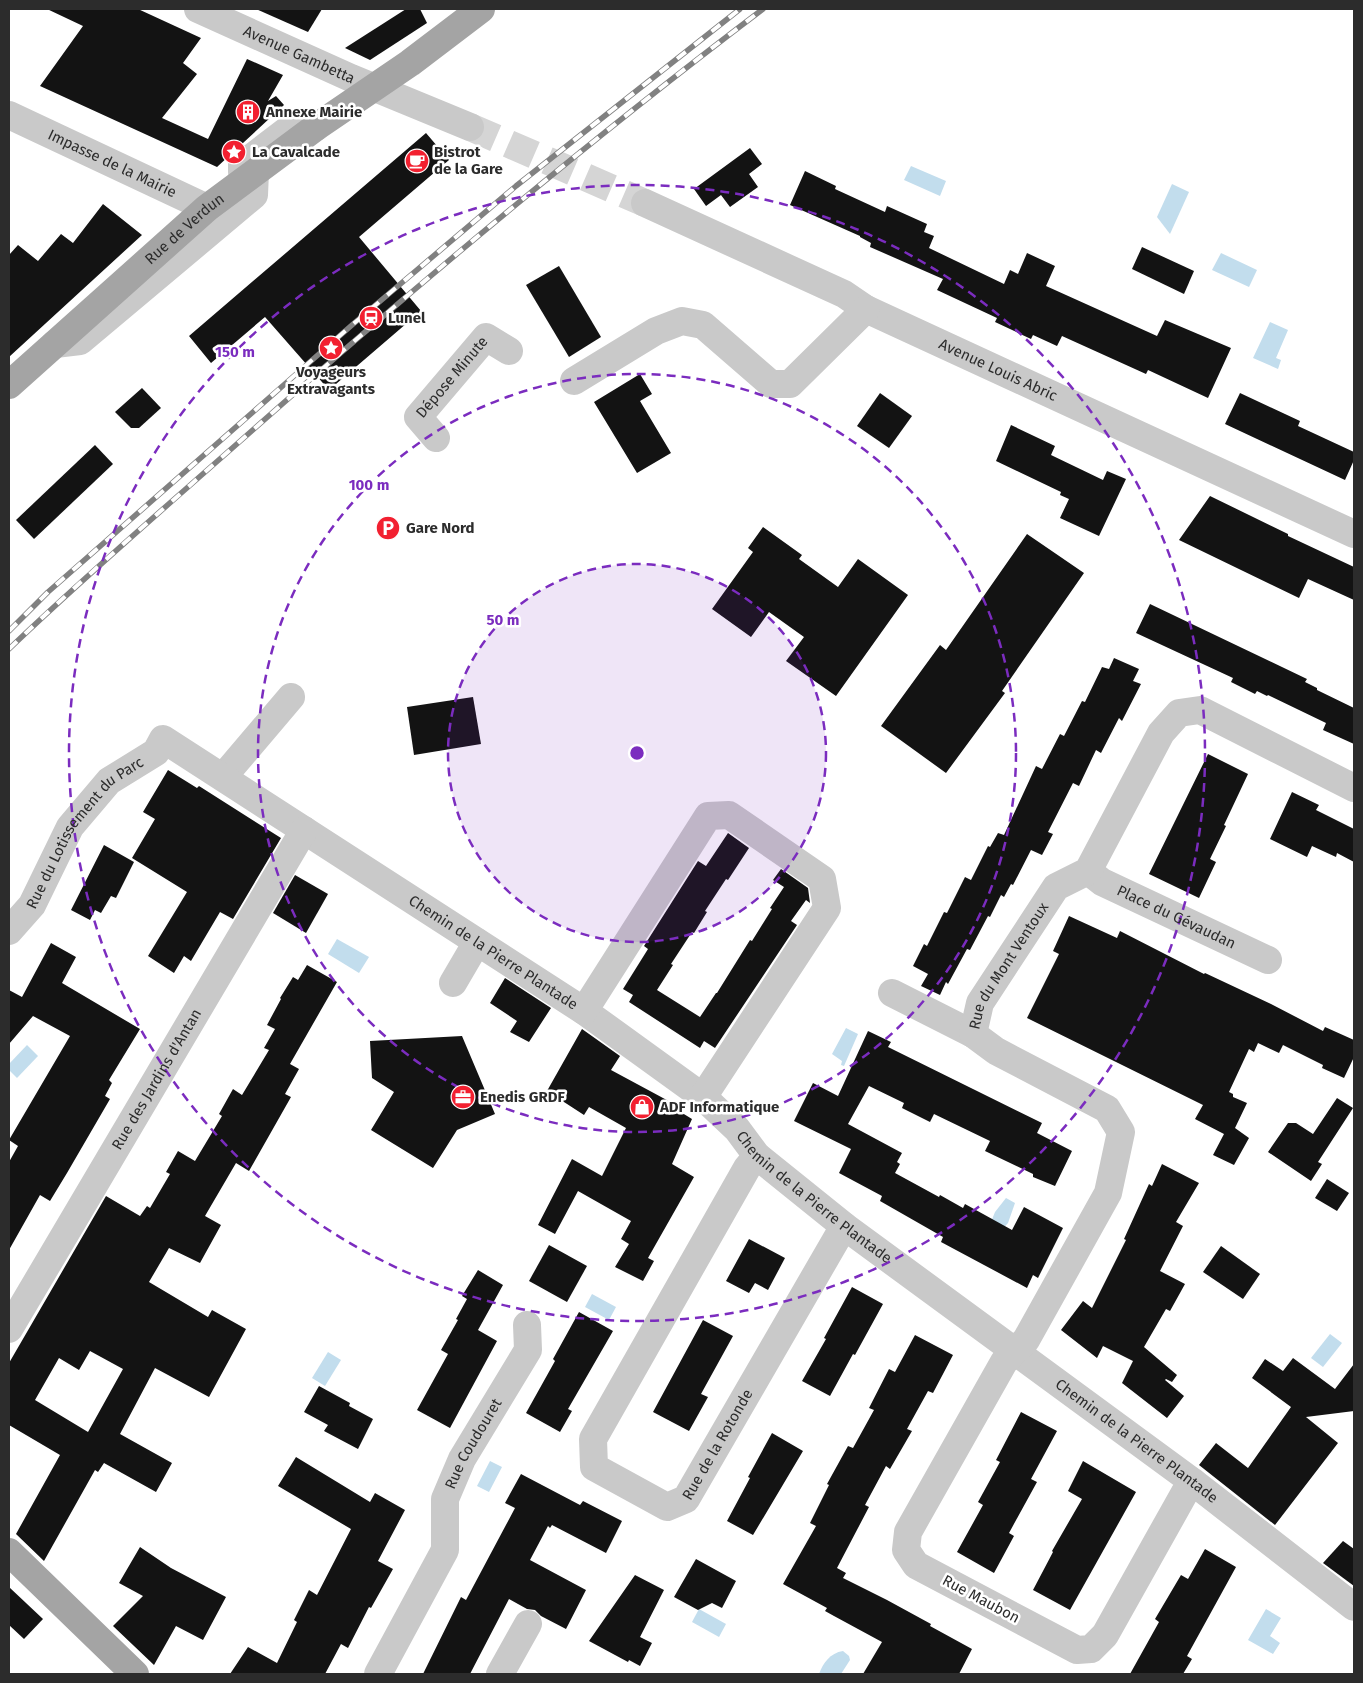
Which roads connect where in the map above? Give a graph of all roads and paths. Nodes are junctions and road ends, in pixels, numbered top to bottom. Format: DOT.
graph roads {
  1 [pos="198,9"];
  2 [pos="481,9"];
  3 [pos="373,87"];
  4 [pos="13,117"];
  5 [pos="470,127"];
  6 [pos="248,177"];
  7 [pos="645,203"];
  8 [pos="207,208"];
  9 [pos="866,309"];
  10 [pos="55,344"];
  11 [pos="508,352"];
  12 [pos="574,382"];
  13 [pos="9,385"];
  14 [pos="436,438"];
  15 [pos="1354,534"];
  16 [pos="291,697"];
  17 [pos="163,739"];
  18 [pos="223,777"];
  19 [pos="1354,788"];
  20 [pos="304,830"];
  21 [pos="1088,870"];
  22 [pos="9,931"];
  23 [pos="476,942"];
  24 [pos="1268,960"];
  25 [pos="453,983"];
  26 [pos="892,993"];
  27 [pos="584,1011"];
  28 [pos="973,1034"];
  29 [pos="703,1097"];
  30 [pos="757,1156"];
  31 [pos="844,1226"];
  32 [pos="527,1326"];
  33 [pos="9,1329"];
  34 [pos="1014,1352"];
  35 [pos="1193,1482"];
  36 [pos="9,1552"];
  37 [pos="1354,1607"];
  38 [pos="528,1624"];
  39 [pos="135,1674"];
  40 [pos="378,1674"];
  41 [pos="500,1674"];
  1 -- 3 [label="street, Avenue Gambetta"];
  2 -- 3 [label="main road, Rue de Verdun"];
  3 -- 5 [label="street"];
  3 -- 6 [label="main road, Rue de Verdun"];
  4 -- 8 [label="street, Impasse de la Mairie"];
  6 -- 8 [label="main road, Rue de Verdun"];
  6 -- 10 [label="street"];
  7 -- 9 [label="street, Avenue Louis Abric"];
  8 -- 10 [label="main road, Rue de Verdun"];
  9 -- 12 [label="street"];
  9 -- 15 [label="street, Avenue Louis Abric"];
  10 -- 13 [label="main road, Rue de Verdun"];
  11 -- 14 [label="street, Dépose Minute"];
  16 -- 18 [label="street"];
  17 -- 18 [label="street, Chemin de la Pierre Plantade"];
  17 -- 22 [label="street, Rue du Lotissement du Parc"];
  18 -- 20 [label="street, Chemin de la Pierre Plantade"];
  19 -- 21 [label="street"];
  20 -- 23 [label="street, Chemin de la Pierre Plantade"];
  20 -- 33 [label="street, Rue des Jardins d'Antan"];
  21 -- 24 [label="street, Place du Gévaudan"];
  21 -- 28 [label="street, Rue du Mont Ventoux"];
  23 -- 25 [label="street"];
  23 -- 27 [label="street, Chemin de la Pierre Plantade"];
  26 -- 28 [label="street"];
  27 -- 29 [label="street, Chemin de la Pierre Plantade"];
  27 -- 29 [label="street"];
  28 -- 34 [label="street, Rue du Mont Ventoux"];
  29 -- 30 [label="street, Chemin de la Pierre Plantade"];
  30 -- 31 [label="street, Chemin de la Pierre Plantade"];
  30 -- 31 [label="street, Rue de la Rotonde"];
  31 -- 34 [label="street, Chemin de la Pierre Plantade"];
  32 -- 40 [label="street, Rue Coudouret"];
  34 -- 35 [label="street, Chemin de la Pierre Plantade"];
  34 -- 35 [label="street, Rue Maubon"];
  35 -- 37 [label="street, Chemin de la Pierre Plantade"];
  36 -- 39 [label="main road"];
  38 -- 41 [label="street"];
}
